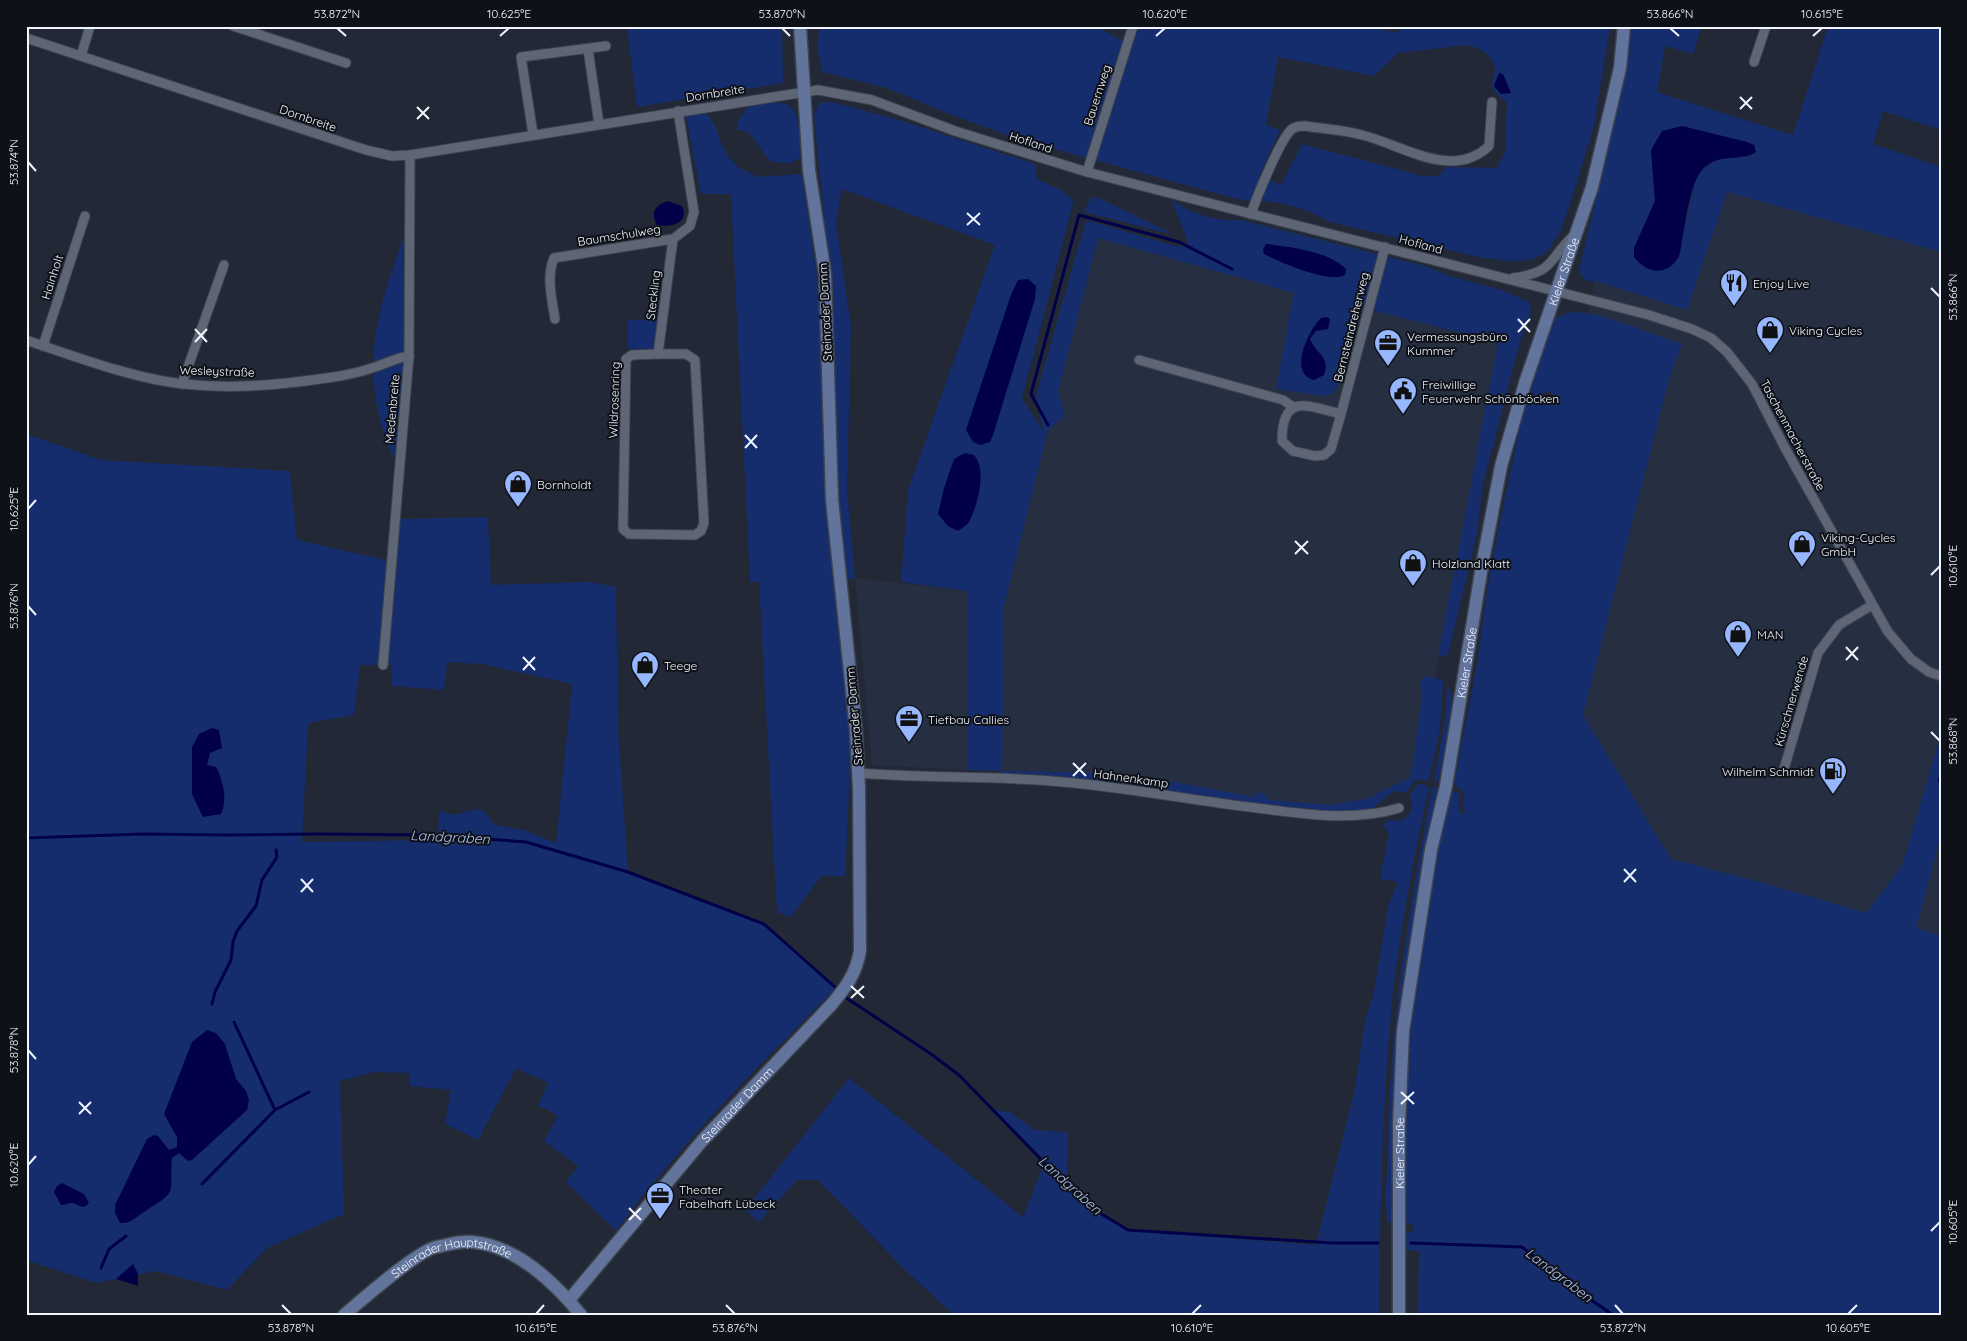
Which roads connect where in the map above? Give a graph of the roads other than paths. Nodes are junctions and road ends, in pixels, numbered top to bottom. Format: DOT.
graph roads {
  1 [pos="90,26"];
  2 [pos="233,26"];
  3 [pos="800,26"];
  4 [pos="1133,26"];
  5 [pos="1624,26"];
  6 [pos="1766,26"];
  7 [pos="26,38"];
  8 [pos="606,46"];
  9 [pos="588,48"];
  10 [pos="81,56"];
  11 [pos="1754,62"];
  12 [pos="346,63"];
  13 [pos="805,91"];
  14 [pos="1492,102"];
  15 [pos="678,111"];
  16 [pos="599,124"];
  17 [pos="533,134"];
  18 [pos="410,155"];
  19 [pos="1087,172"];
  20 [pos="1251,214"];
  21 [pos="85,216"];
  22 [pos="1574,236"];
  23 [pos="672,239"];
  24 [pos="1385,247"];
  25 [pos="224,265"];
  26 [pos="1508,279"];
  27 [pos="1556,291"];
  28 [pos="555,319"];
  29 [pos="26,340"];
  30 [pos="43,346"];
  31 [pos="658,354"];
  32 [pos="409,356"];
  33 [pos="1139,360"];
  34 [pos="182,384"];
  35 [pos="1292,406"];
  36 [pos="1341,414"];
  37 [pos="1872,606"];
  38 [pos="383,665"];
  39 [pos="1941,676"];
  40 [pos="1784,769"];
  41 [pos="858,773"];
  42 [pos="1399,808"];
  43 [pos="569,1300"];
  44 [pos="344,1315"];
  45 [pos="581,1315"];
  46 [pos="1399,1315"];
  1 -- 10 [label="street"];
  2 -- 12 [label="street"];
  3 -- 13 [label="main road, Steinrader Damm"];
  4 -- 19 [label="street, Bauernweg"];
  5 -- 22 [label="main road, Kieler Straße"];
  6 -- 11 [label="street"];
  7 -- 10 [label="street, Dornbreite"];
  8 -- 9 [label="street"];
  9 -- 16 [label="street"];
  9 -- 17 [label="street"];
  10 -- 18 [label="street, Dornbreite"];
  13 -- 15 [label="street, Dornbreite"];
  13 -- 19 [label="street, Hofland"];
  13 -- 41 [label="main road, Steinrader Damm"];
  14 -- 20 [label="street"];
  15 -- 16 [label="street, Dornbreite"];
  15 -- 23 [label="street, Baumschulweg"];
  16 -- 17 [label="street, Dornbreite"];
  17 -- 18 [label="street, Dornbreite"];
  18 -- 32 [label="street, Medenbreite"];
  19 -- 20 [label="street, Hofland"];
  20 -- 24 [label="street, Hofland"];
  21 -- 30 [label="street, Hainholt"];
  22 -- 26 [label="street"];
  22 -- 27 [label="main road, Kieler Straße"];
  23 -- 28 [label="street, Baumschulweg"];
  23 -- 31 [label="street, Steckling"];
  24 -- 26 [label="street, Hofland"];
  24 -- 36 [label="street, Bernsteindreherweg"];
  25 -- 34 [label="street"];
  26 -- 27 [label="street, Hofland"];
  27 -- 37 [label="street, Taschenmacherstraße"];
  27 -- 46 [label="main road, Kieler Straße"];
  29 -- 30 [label="street, Wesleystraße"];
  30 -- 34 [label="street, Wesleystraße"];
  31 -- 31 [label="street, Wildrosenring"];
  32 -- 34 [label="street, Wesleystraße"];
  32 -- 38 [label="street, Medenbreite"];
  33 -- 35 [label="street"];
  35 -- 36 [label="street"];
  35 -- 36 [label="street, Bernsteindreherweg"];
  37 -- 39 [label="street, Taschenmacherstraße"];
  37 -- 40 [label="street, Kürschnerwende"];
  41 -- 42 [label="street, Hahnenkamp"];
  41 -- 43 [label="main road, Steinrader Damm"];
  43 -- 44 [label="main road, Steinrader Hauptstraße"];
  43 -- 45 [label="main road, Steinrader Hauptstraße"];
}
